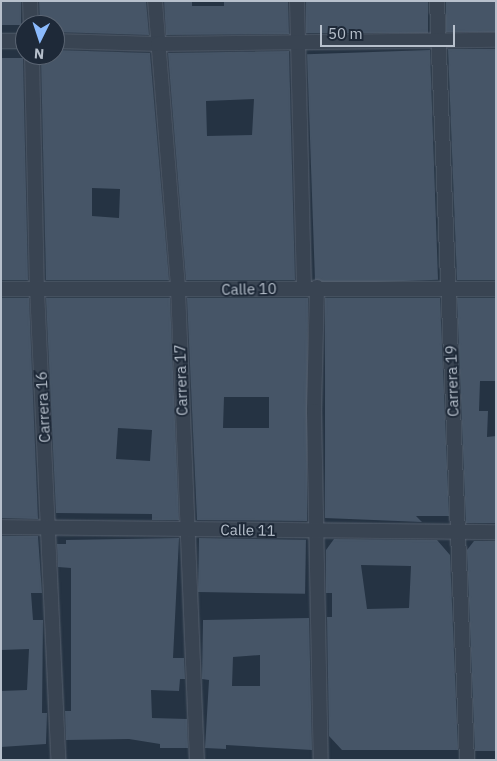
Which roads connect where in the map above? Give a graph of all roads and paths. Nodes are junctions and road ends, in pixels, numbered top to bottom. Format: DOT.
graph roads {
  1 [pos="30,1"];
  2 [pos="155,1"];
  3 [pos="297,1"];
  4 [pos="437,1"];
  5 [pos="31,15"];
  6 [pos="438,40"];
  7 [pos="496,40"];
  8 [pos="1,41"];
  9 [pos="15,41"];
  10 [pos="65,41"];
  11 [pos="298,41"];
  12 [pos="158,44"];
  13 [pos="32,65"];
  14 [pos="310,288"];
  15 [pos="1,289"];
  16 [pos="37,289"];
  17 [pos="448,289"];
  18 [pos="496,289"];
  19 [pos="178,290"];
  20 [pos="1,527"];
  21 [pos="49,528"];
  22 [pos="188,529"];
  23 [pos="318,530"];
  24 [pos="458,531"];
  25 [pos="496,532"];
  26 [pos="58,760"];
  27 [pos="198,760"];
  28 [pos="321,760"];
  29 [pos="467,760"];
  1 -- 5 [label="street"];
  2 -- 12 [label="street, Carrera 17"];
  3 -- 11 [label="street"];
  4 -- 6 [label="street, Carrera 19"];
  6 -- 7 [label="street"];
  6 -- 11 [label="street"];
  6 -- 17 [label="street, Carrera 19"];
  8 -- 9 [label="street"];
  10 -- 12 [label="street"];
  11 -- 12 [label="street"];
  11 -- 14 [label="street"];
  12 -- 19 [label="street, Carrera 17"];
  13 -- 16 [label="street, Carrera 16"];
  14 -- 17 [label="street, Calle 10"];
  14 -- 19 [label="street, Calle 10"];
  14 -- 23 [label="street"];
  15 -- 16 [label="street, Calle 10"];
  16 -- 19 [label="street, Calle 10"];
  16 -- 21 [label="street, Carrera 16"];
  17 -- 18 [label="street, Calle 10"];
  17 -- 24 [label="street, Carrera 19"];
  19 -- 22 [label="street, Carrera 17"];
  20 -- 21 [label="street, Calle 11"];
  21 -- 22 [label="street, Calle 11"];
  21 -- 26 [label="street, Carrera 16"];
  22 -- 23 [label="street, Calle 11"];
  22 -- 27 [label="street, Carrera 17"];
  23 -- 24 [label="street, Calle 11"];
  23 -- 28 [label="street"];
  24 -- 25 [label="street, Calle 11"];
  24 -- 29 [label="street, Carrera 19"];
}
